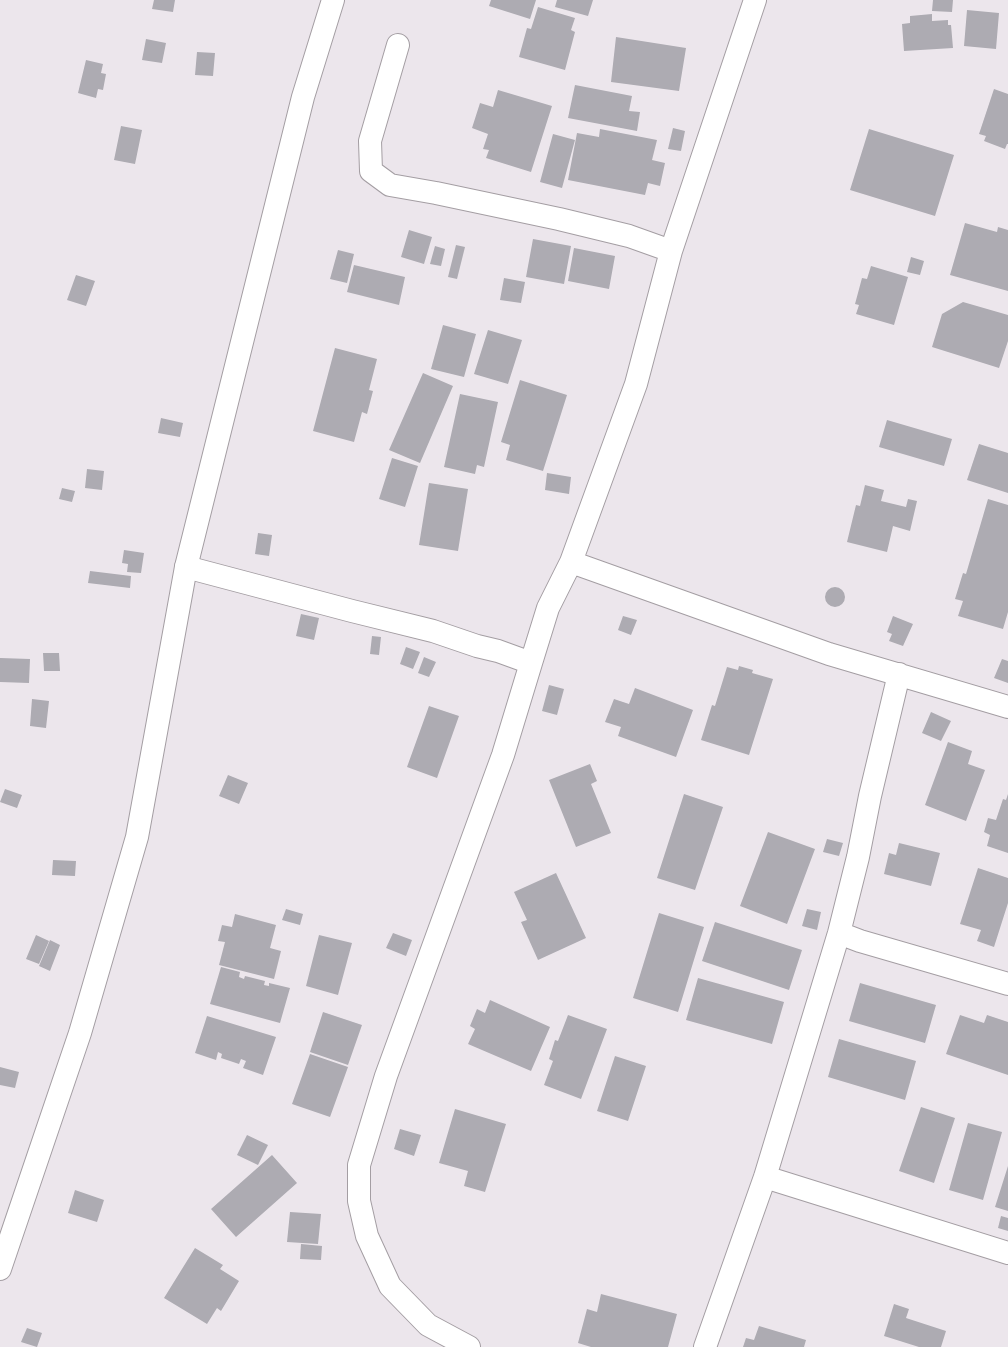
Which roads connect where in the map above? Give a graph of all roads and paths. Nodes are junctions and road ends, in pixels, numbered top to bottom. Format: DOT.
graph roads {
  1 [pos="333,0"];
  2 [pos="755,0"];
  3 [pos="398,45"];
  4 [pos="671,251"];
  5 [pos="570,562"];
  6 [pos="186,567"];
  7 [pos="531,663"];
  8 [pos="899,674"];
  9 [pos="1008,707"];
  10 [pos="839,933"];
  11 [pos="1008,984"];
  12 [pos="765,1177"];
  13 [pos="1008,1253"];
  14 [pos="0,1269"];
  15 [pos="469,1347"];
  16 [pos="705,1347"];
  1 -- 6 [label="street"];
  2 -- 4 [label="street"];
  3 -- 4 [label="street"];
  4 -- 5 [label="street"];
  5 -- 7 [label="street"];
  5 -- 8 [label="street"];
  6 -- 7 [label="street"];
  6 -- 14 [label="street"];
  7 -- 15 [label="street"];
  8 -- 9 [label="street"];
  8 -- 10 [label="street"];
  10 -- 11 [label="street"];
  10 -- 12 [label="street"];
  12 -- 13 [label="street"];
  12 -- 16 [label="street"];
}
